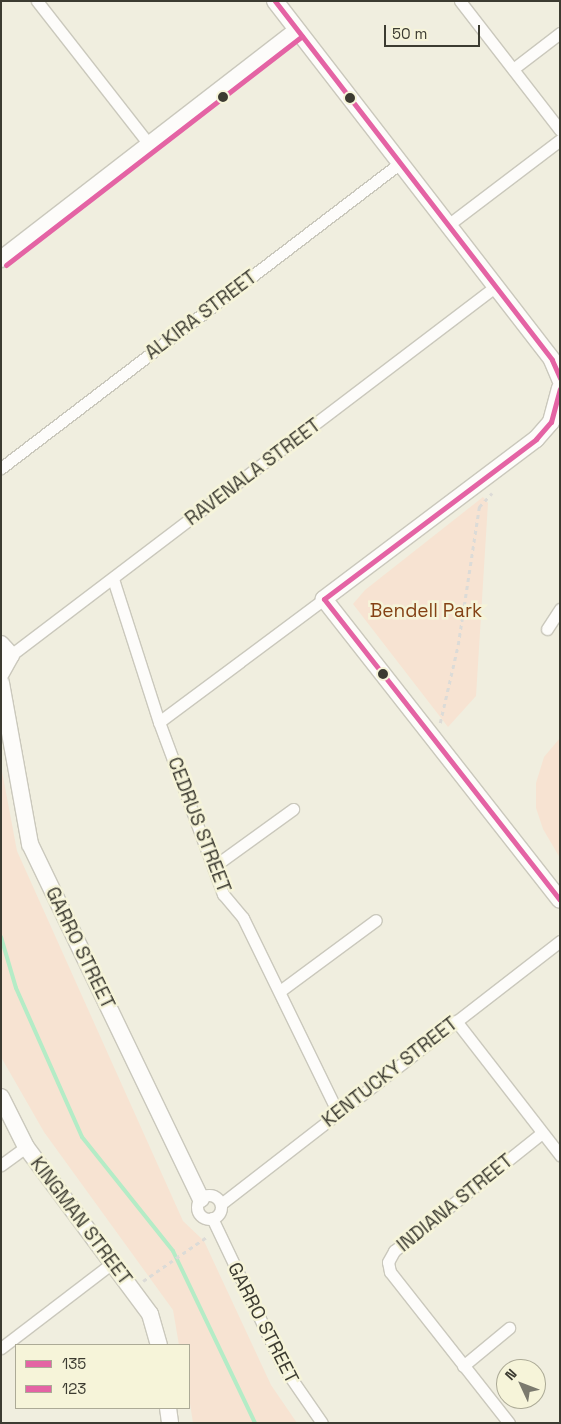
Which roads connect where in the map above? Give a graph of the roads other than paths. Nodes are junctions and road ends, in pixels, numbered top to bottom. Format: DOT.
graph roads {
  1 [pos="37,1"];
  2 [pos="275,1"];
  3 [pos="460,1"];
  4 [pos="298,30"];
  5 [pos="560,33"];
  6 [pos="513,70"];
  7 [pos="560,130"];
  8 [pos="560,140"];
  9 [pos="148,143"];
  10 [pos="400,163"];
  11 [pos="448,225"];
  12 [pos="3,254"];
  13 [pos="495,287"];
  14 [pos="560,379"];
  15 [pos="560,388"];
  16 [pos="559,399"];
  17 [pos="1,468"];
  18 [pos="113,579"];
  19 [pos="324,599"];
  20 [pos="560,609"];
  21 [pos="547,629"];
  22 [pos="6,650"];
  23 [pos="1,673"];
  24 [pos="1,683"];
  25 [pos="159,722"];
  26 [pos="293,809"];
  27 [pos="213,867"];
  28 [pos="560,900"];
  29 [pos="376,920"];
  30 [pos="560,941"];
  31 [pos="280,991"];
  32 [pos="456,1021"];
  33 [pos="1,1097"];
  34 [pos="338,1113"];
  35 [pos="542,1133"];
  36 [pos="26,1147"];
  37 [pos="560,1155"];
  38 [pos="1,1166"];
  39 [pos="201,1199"];
  40 [pos="220,1204"];
  41 [pos="212,1218"];
  42 [pos="112,1262"];
  43 [pos="509,1328"];
  44 [pos="159,1344"];
  45 [pos="1,1348"];
  46 [pos="463,1366"];
  47 [pos="168,1409"];
  48 [pos="170,1423"];
  49 [pos="322,1423"];
  50 [pos="509,1423"];
  1 -- 9 [label="street"];
  2 -- 4 [label="street"];
  3 -- 6 [label="street"];
  4 -- 9 [label="street"];
  4 -- 10 [label="street"];
  5 -- 6 [label="street"];
  6 -- 7 [label="street"];
  8 -- 11 [label="street"];
  9 -- 12 [label="street"];
  10 -- 11 [label="street"];
  10 -- 17 [label="street, ALKIRA STREET"];
  11 -- 13 [label="street"];
  13 -- 14 [label="street"];
  13 -- 18 [label="street, RAVENALA STREET"];
  15 -- 16 [label="street"];
  16 -- 19 [label="street"];
  18 -- 22 [label="street, RAVENALA STREET"];
  18 -- 25 [label="street, CEDRUS STREET"];
  19 -- 25 [label="street"];
  19 -- 28 [label="street"];
  20 -- 21 [label="street"];
  22 -- 23 [label="street"];
  24 -- 39 [label="street, GARRO STREET"];
  25 -- 27 [label="street, CEDRUS STREET"];
  26 -- 27 [label="street"];
  27 -- 31 [label="street, CEDRUS STREET"];
  29 -- 31 [label="street"];
  30 -- 32 [label="street, KENTUCKY STREET"];
  31 -- 34 [label="street, CEDRUS STREET"];
  32 -- 34 [label="street, KENTUCKY STREET"];
  32 -- 35 [label="street"];
  33 -- 36 [label="street, KINGMAN STREET"];
  34 -- 40 [label="street, KENTUCKY STREET"];
  35 -- 37 [label="street"];
  35 -- 46 [label="street, INDIANA STREET"];
  36 -- 38 [label="street"];
  36 -- 42 [label="street, KINGMAN STREET"];
  39 -- 40 [label="street"];
  39 -- 41 [label="street"];
  40 -- 41 [label="street"];
  41 -- 49 [label="street, GARRO STREET"];
  42 -- 44 [label="street, KINGMAN STREET"];
  42 -- 45 [label="street"];
  43 -- 46 [label="street"];
  46 -- 50 [label="street, INDIANA STREET"];
  47 -- 48 [label="street"];
}
